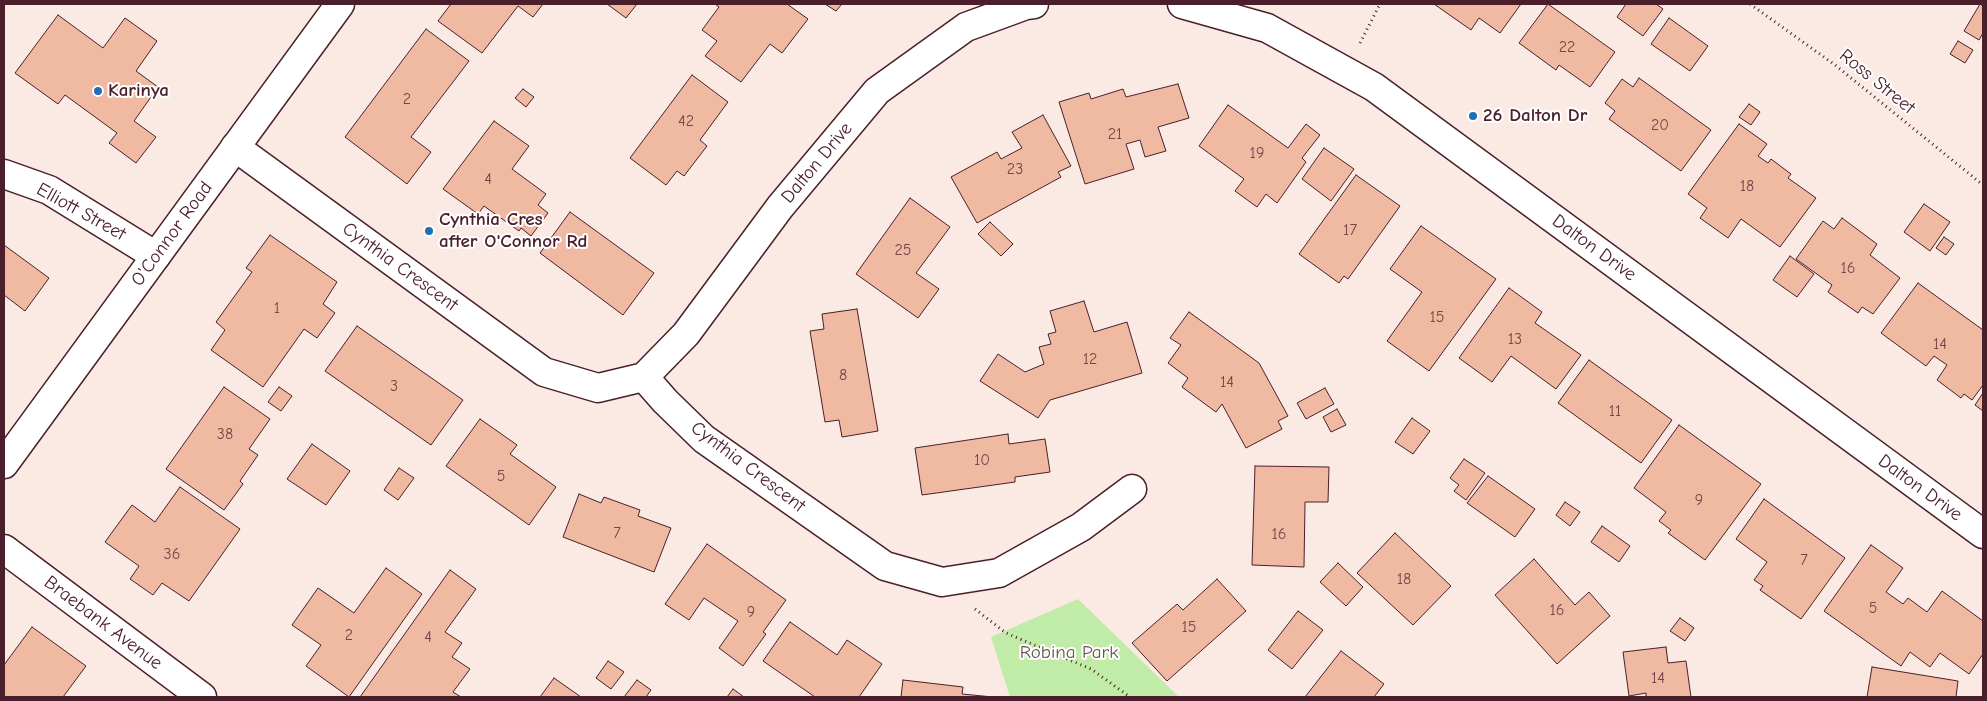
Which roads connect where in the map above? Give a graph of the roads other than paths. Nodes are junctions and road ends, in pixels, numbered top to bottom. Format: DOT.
graph roads {
  1 [pos="340,4"];
  2 [pos="1034,4"];
  3 [pos="1182,4"];
  4 [pos="235,147"];
  5 [pos="4,174"];
  6 [pos="156,256"];
  7 [pos="644,377"];
  8 [pos="4,464"];
  9 [pos="1132,489"];
  10 [pos="1983,534"];
  11 [pos="4,549"];
  12 [pos="202,697"];
  1 -- 4 [label="street, O'Connor Road"];
  2 -- 7 [label="street, Dalton Drive"];
  3 -- 10 [label="street, Dalton Drive"];
  4 -- 6 [label="street, O'Connor Road"];
  4 -- 7 [label="street, Cynthia Crescent"];
  5 -- 6 [label="street, Elliott Street"];
  6 -- 8 [label="street, O'Connor Road"];
  7 -- 9 [label="street, Cynthia Crescent"];
  11 -- 12 [label="street, Braebank Avenue"];
}
